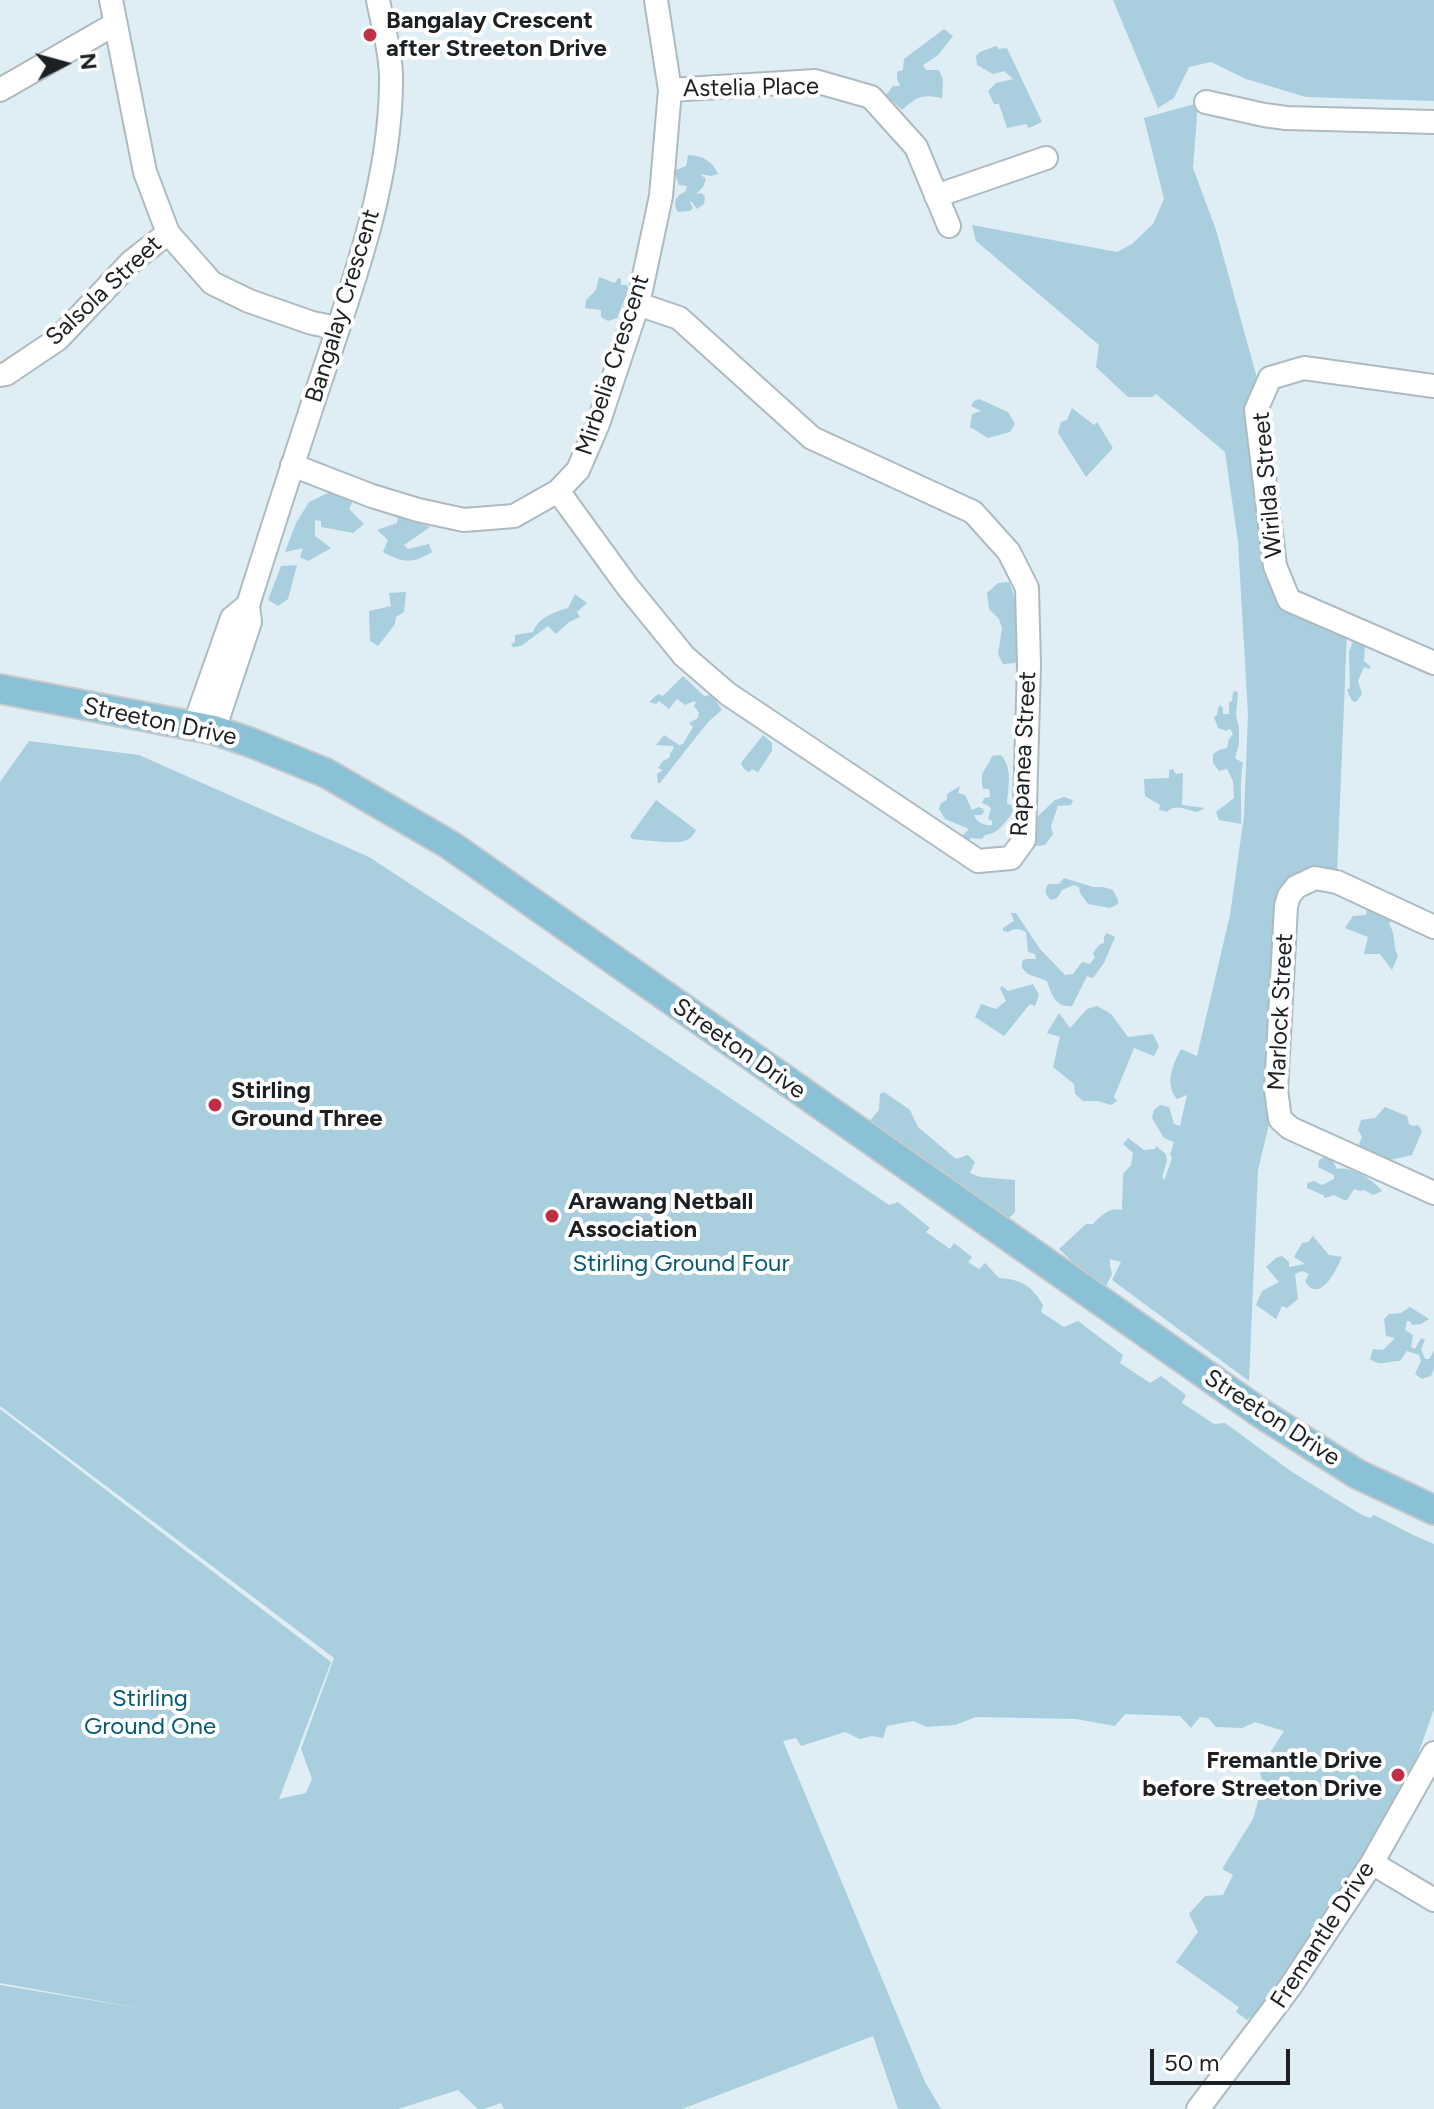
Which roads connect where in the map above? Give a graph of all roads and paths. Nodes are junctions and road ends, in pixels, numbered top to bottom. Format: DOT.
graph roads {
  1 [pos="111,0"];
  2 [pos="378,0"];
  3 [pos="656,0"];
  4 [pos="115,24"];
  5 [pos="0,90"];
  6 [pos="670,90"];
  7 [pos="1206,102"];
  8 [pos="1434,122"];
  9 [pos="1046,158"];
  10 [pos="936,196"];
  11 [pos="949,226"];
  12 [pos="168,233"];
  13 [pos="638,304"];
  14 [pos="338,328"];
  15 [pos="0,375"];
  16 [pos="1434,386"];
  17 [pos="292,465"];
  18 [pos="558,491"];
  19 [pos="1434,663"];
  20 [pos="0,689"];
  21 [pos="204,728"];
  22 [pos="1434,927"];
  23 [pos="1434,1193"];
  24 [pos="1434,1510"];
  25 [pos="1434,1753"];
  26 [pos="1372,1863"];
  27 [pos="1434,1900"];
  28 [pos="1198,2109"];
  1 -- 4 [label="street"];
  2 -- 14 [label="street, Bangalay Crescent"];
  3 -- 6 [label="street, Mirbelia Crescent"];
  4 -- 5 [label="street"];
  4 -- 12 [label="street"];
  6 -- 10 [label="street, Astelia Place"];
  6 -- 13 [label="street, Mirbelia Crescent"];
  7 -- 8 [label="street"];
  9 -- 10 [label="street"];
  10 -- 11 [label="street, Astelia Place"];
  12 -- 14 [label="street"];
  12 -- 15 [label="street, Salsola Street"];
  13 -- 18 [label="street, Mirbelia Crescent"];
  13 -- 18 [label="street, Rapanea Street"];
  14 -- 17 [label="street, Bangalay Crescent"];
  16 -- 19 [label="street, Wirilda Street"];
  17 -- 18 [label="street, Mirbelia Crescent"];
  17 -- 21 [label="street, Bangalay Crescent"];
  20 -- 21 [label="main road, Streeton Drive"];
  21 -- 24 [label="main road, Streeton Drive"];
  22 -- 23 [label="street, Marlock Street"];
  25 -- 26 [label="street, Fremantle Drive"];
  26 -- 27 [label="street"];
  26 -- 28 [label="street, Fremantle Drive"];
}
